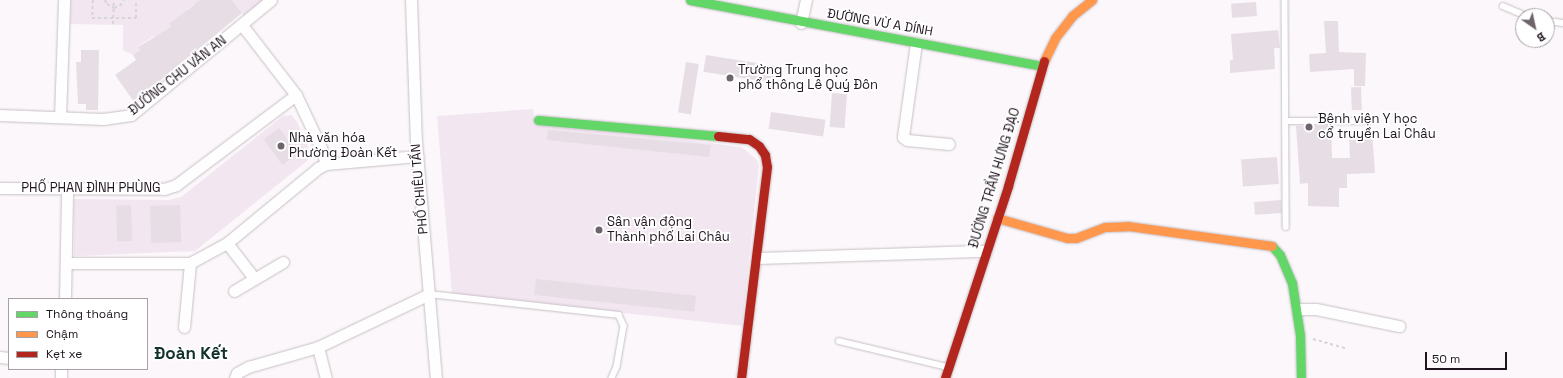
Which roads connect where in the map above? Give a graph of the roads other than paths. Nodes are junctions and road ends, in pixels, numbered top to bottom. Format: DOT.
graph roads {
  1 [pos="64,0"];
  2 [pos="271,0"];
  3 [pos="411,0"];
  4 [pos="690,0"];
  5 [pos="806,0"];
  6 [pos="1092,0"];
  7 [pos="1285,0"];
  8 [pos="1503,6"];
  9 [pos="1515,11"];
  10 [pos="801,23"];
  11 [pos="242,25"];
  12 [pos="916,43"];
  13 [pos="1042,66"];
  14 [pos="296,95"];
  15 [pos="0,115"];
  16 [pos="60,117"];
  17 [pos="538,120"];
  18 [pos="1286,121"];
  19 [pos="1370,121"];
  20 [pos="949,144"];
  21 [pos="418,156"];
  22 [pos="326,164"];
  23 [pos="0,188"];
  24 [pos="67,190"];
  25 [pos="997,218"];
  26 [pos="1286,227"];
  27 [pos="227,243"];
  28 [pos="986,251"];
  29 [pos="757,258"];
  30 [pos="283,262"];
  31 [pos="67,263"];
  32 [pos="190,263"];
  33 [pos="254,278"];
  34 [pos="234,292"];
  35 [pos="430,294"];
  36 [pos="65,298"];
  37 [pos="1297,309"];
  38 [pos="1399,326"];
  39 [pos="184,327"];
  40 [pos="840,340"];
  41 [pos="318,347"];
  42 [pos="949,368"];
  43 [pos="235,378"];
  44 [pos="326,378"];
  45 [pos="436,378"];
  46 [pos="612,378"];
  47 [pos="741,378"];
  48 [pos="945,378"];
  49 [pos="1301,378"];
  1 -- 16 [label="street"];
  2 -- 11 [label="street, ĐƯỜNG CHU VĂN AN"];
  3 -- 21 [label="street, PHỐ CHIÊU TẤN"];
  4 -- 10 [label="street, ĐƯỜNG VỪ A DÍNH"];
  5 -- 10 [label="street"];
  6 -- 13 [label="street, ĐƯỜNG TRẦN HƯNG ĐẠO"];
  7 -- 18 [label="lane"];
  8 -- 9 [label="lane"];
  10 -- 12 [label="street, ĐƯỜNG VỪ A DÍNH"];
  11 -- 14 [label="street"];
  11 -- 16 [label="street, ĐƯỜNG CHU VĂN AN"];
  12 -- 13 [label="street, ĐƯỜNG VỪ A DÍNH"];
  12 -- 20 [label="street"];
  13 -- 25 [label="street, ĐƯỜNG TRẦN HƯNG ĐẠO"];
  14 -- 22 [label="street"];
  14 -- 24 [label="street, PHỐ PHAN ĐÌNH PHÙNG"];
  15 -- 16 [label="street, ĐƯỜNG CHU VĂN AN"];
  17 -- 29 [label="street"];
  18 -- 19 [label="lane"];
  18 -- 26 [label="lane"];
  21 -- 22 [label="street"];
  21 -- 35 [label="street, PHỐ CHIÊU TẤN"];
  22 -- 27 [label="street"];
  23 -- 24 [label="street, PHỐ PHAN ĐÌNH PHÙNG"];
  24 -- 31 [label="street"];
  25 -- 28 [label="street, ĐƯỜNG TRẦN HƯNG ĐẠO"];
  25 -- 37 [label="street"];
  27 -- 32 [label="street"];
  27 -- 33 [label="street"];
  28 -- 29 [label="street"];
  28 -- 42 [label="street, ĐƯỜNG TRẦN HƯNG ĐẠO"];
  29 -- 47 [label="street"];
  30 -- 33 [label="street"];
  31 -- 32 [label="street"];
  31 -- 36 [label="street"];
  32 -- 39 [label="street"];
  33 -- 34 [label="street"];
  35 -- 41 [label="street"];
  35 -- 45 [label="street, PHỐ CHIÊU TẤN"];
  35 -- 46 [label="lane"];
  37 -- 38 [label="street"];
  37 -- 49 [label="street"];
  40 -- 42 [label="lane"];
  41 -- 43 [label="street"];
  41 -- 44 [label="street"];
  42 -- 48 [label="street, ĐƯỜNG TRẦN HƯNG ĐẠO"];
}
